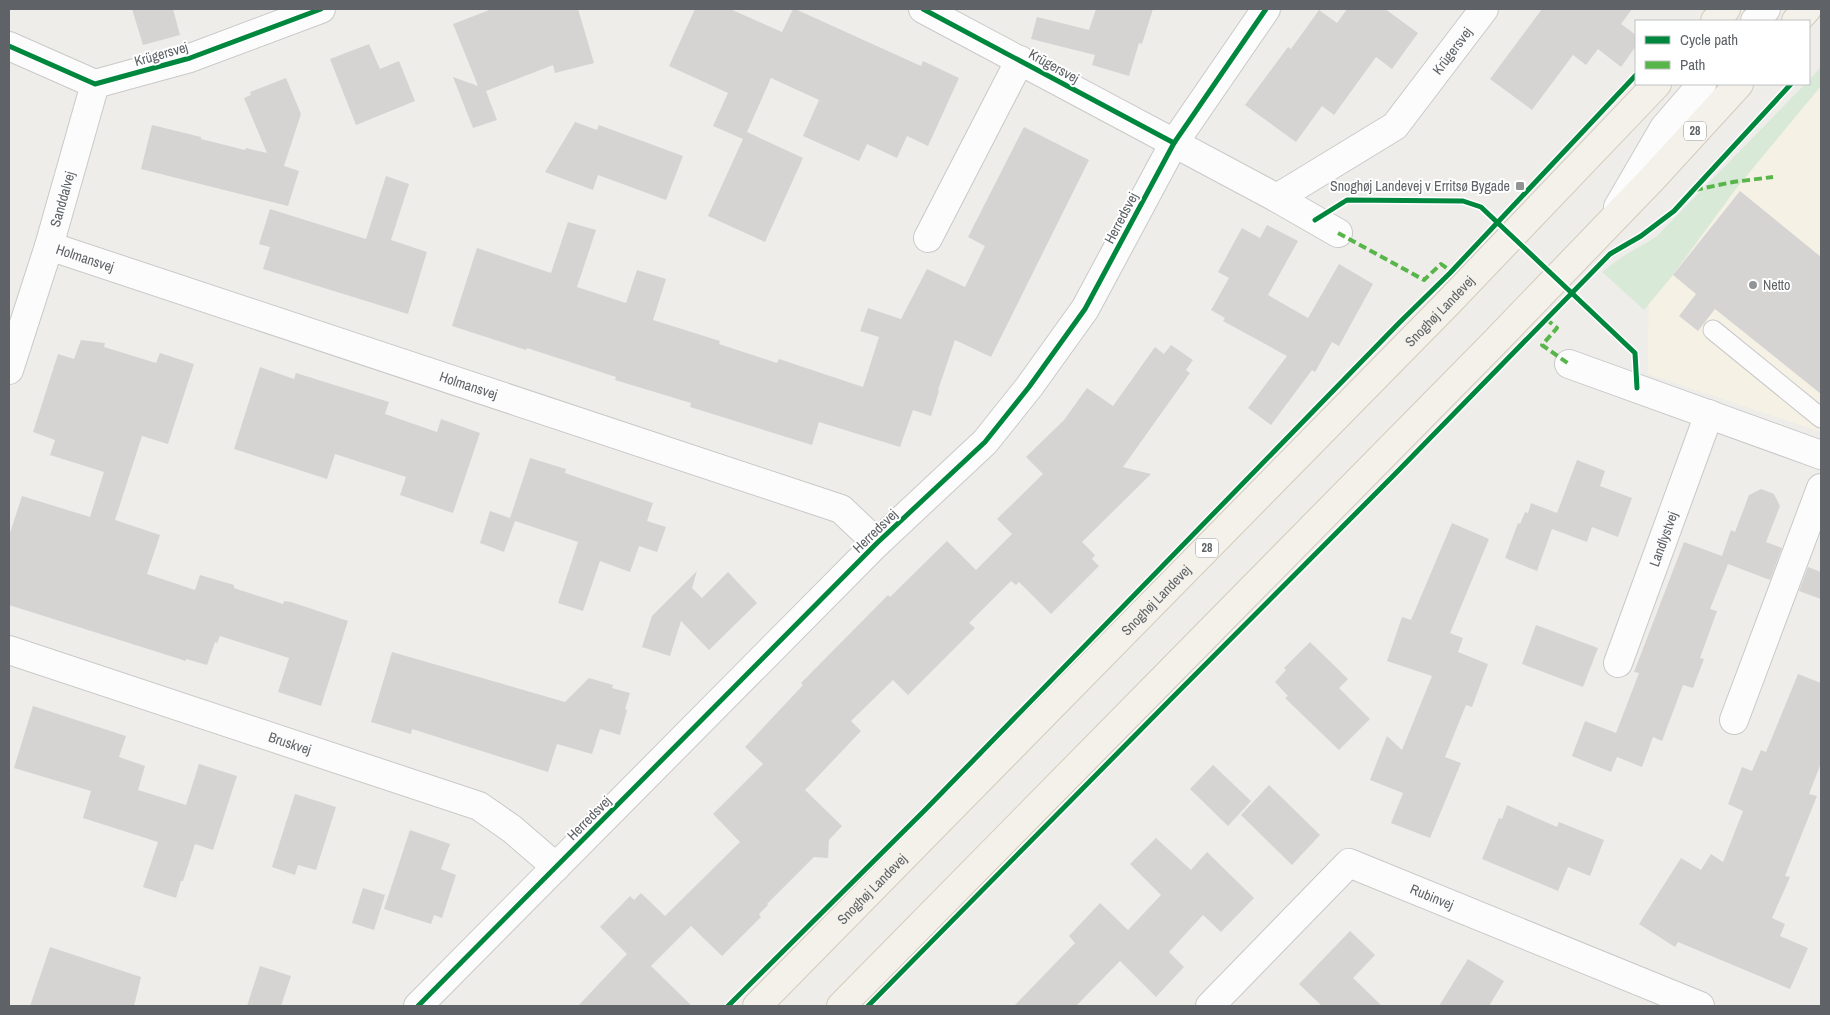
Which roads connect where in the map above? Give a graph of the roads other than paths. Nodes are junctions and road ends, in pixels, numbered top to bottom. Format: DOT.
graph roads {
  1 [pos="321,9"];
  2 [pos="923,9"];
  3 [pos="1266,9"];
  4 [pos="1484,9"];
  5 [pos="1726,9"];
  6 [pos="1766,9"];
  7 [pos="1807,9"];
  8 [pos="1716,20"];
  9 [pos="1757,20"];
  10 [pos="1797,20"];
  11 [pos="9,46"];
  12 [pos="1020,60"];
  13 [pos="95,84"];
  14 [pos="1656,85"];
  15 [pos="1701,85"];
  16 [pos="1738,85"];
  17 [pos="1174,143"];
  18 [pos="1277,198"];
  19 [pos="1607,226"];
  20 [pos="1338,233"];
  21 [pos="928,238"];
  22 [pos="49,246"];
  23 [pos="1713,330"];
  24 [pos="1569,364"];
  25 [pos="9,370"];
  26 [pos="1709,414"];
  27 [pos="1821,418"];
  28 [pos="1821,455"];
  29 [pos="1821,488"];
  30 [pos="877,543"];
  31 [pos="9,650"];
  32 [pos="1618,663"];
  33 [pos="1734,720"];
  34 [pos="556,867"];
  35 [pos="418,1006"];
  36 [pos="757,1006"];
  37 [pos="841,1006"];
  38 [pos="1210,1006"];
  39 [pos="1700,1006"];
  1 -- 13 [label="street, Krügersvej"];
  2 -- 12 [label="street, Krügersvej"];
  3 -- 17 [label="street, Herredsvej"];
  4 -- 18 [label="street, Krügersvej"];
  5 -- 8 [label="main road"];
  6 -- 9 [label="street"];
  7 -- 10 [label="main road"];
  11 -- 13 [label="street"];
  12 -- 17 [label="street, Krügersvej"];
  12 -- 21 [label="street, Krügersvej"];
  13 -- 22 [label="street, Sanddalvej"];
  14 -- 36 [label="main road, Snoghøj Landevej / 28"];
  15 -- 19 [label="street"];
  16 -- 19 [label="main road, 28"];
  17 -- 18 [label="street, Krügersvej"];
  17 -- 30 [label="street, Herredsvej"];
  18 -- 20 [label="street, Krügersvej"];
  19 -- 37 [label="main road, 28"];
  22 -- 25 [label="street, Sanddalvej"];
  22 -- 30 [label="street, Holmansvej"];
  23 -- 27 [label="lane"];
  24 -- 26 [label="street"];
  26 -- 28 [label="street"];
  26 -- 32 [label="street, Landlystvej"];
  29 -- 33 [label="street"];
  30 -- 34 [label="street, Herredsvej"];
  31 -- 34 [label="street, Bruskvej"];
  34 -- 35 [label="street, Herredsvej"];
  38 -- 39 [label="street, Rubinvej"];
}
